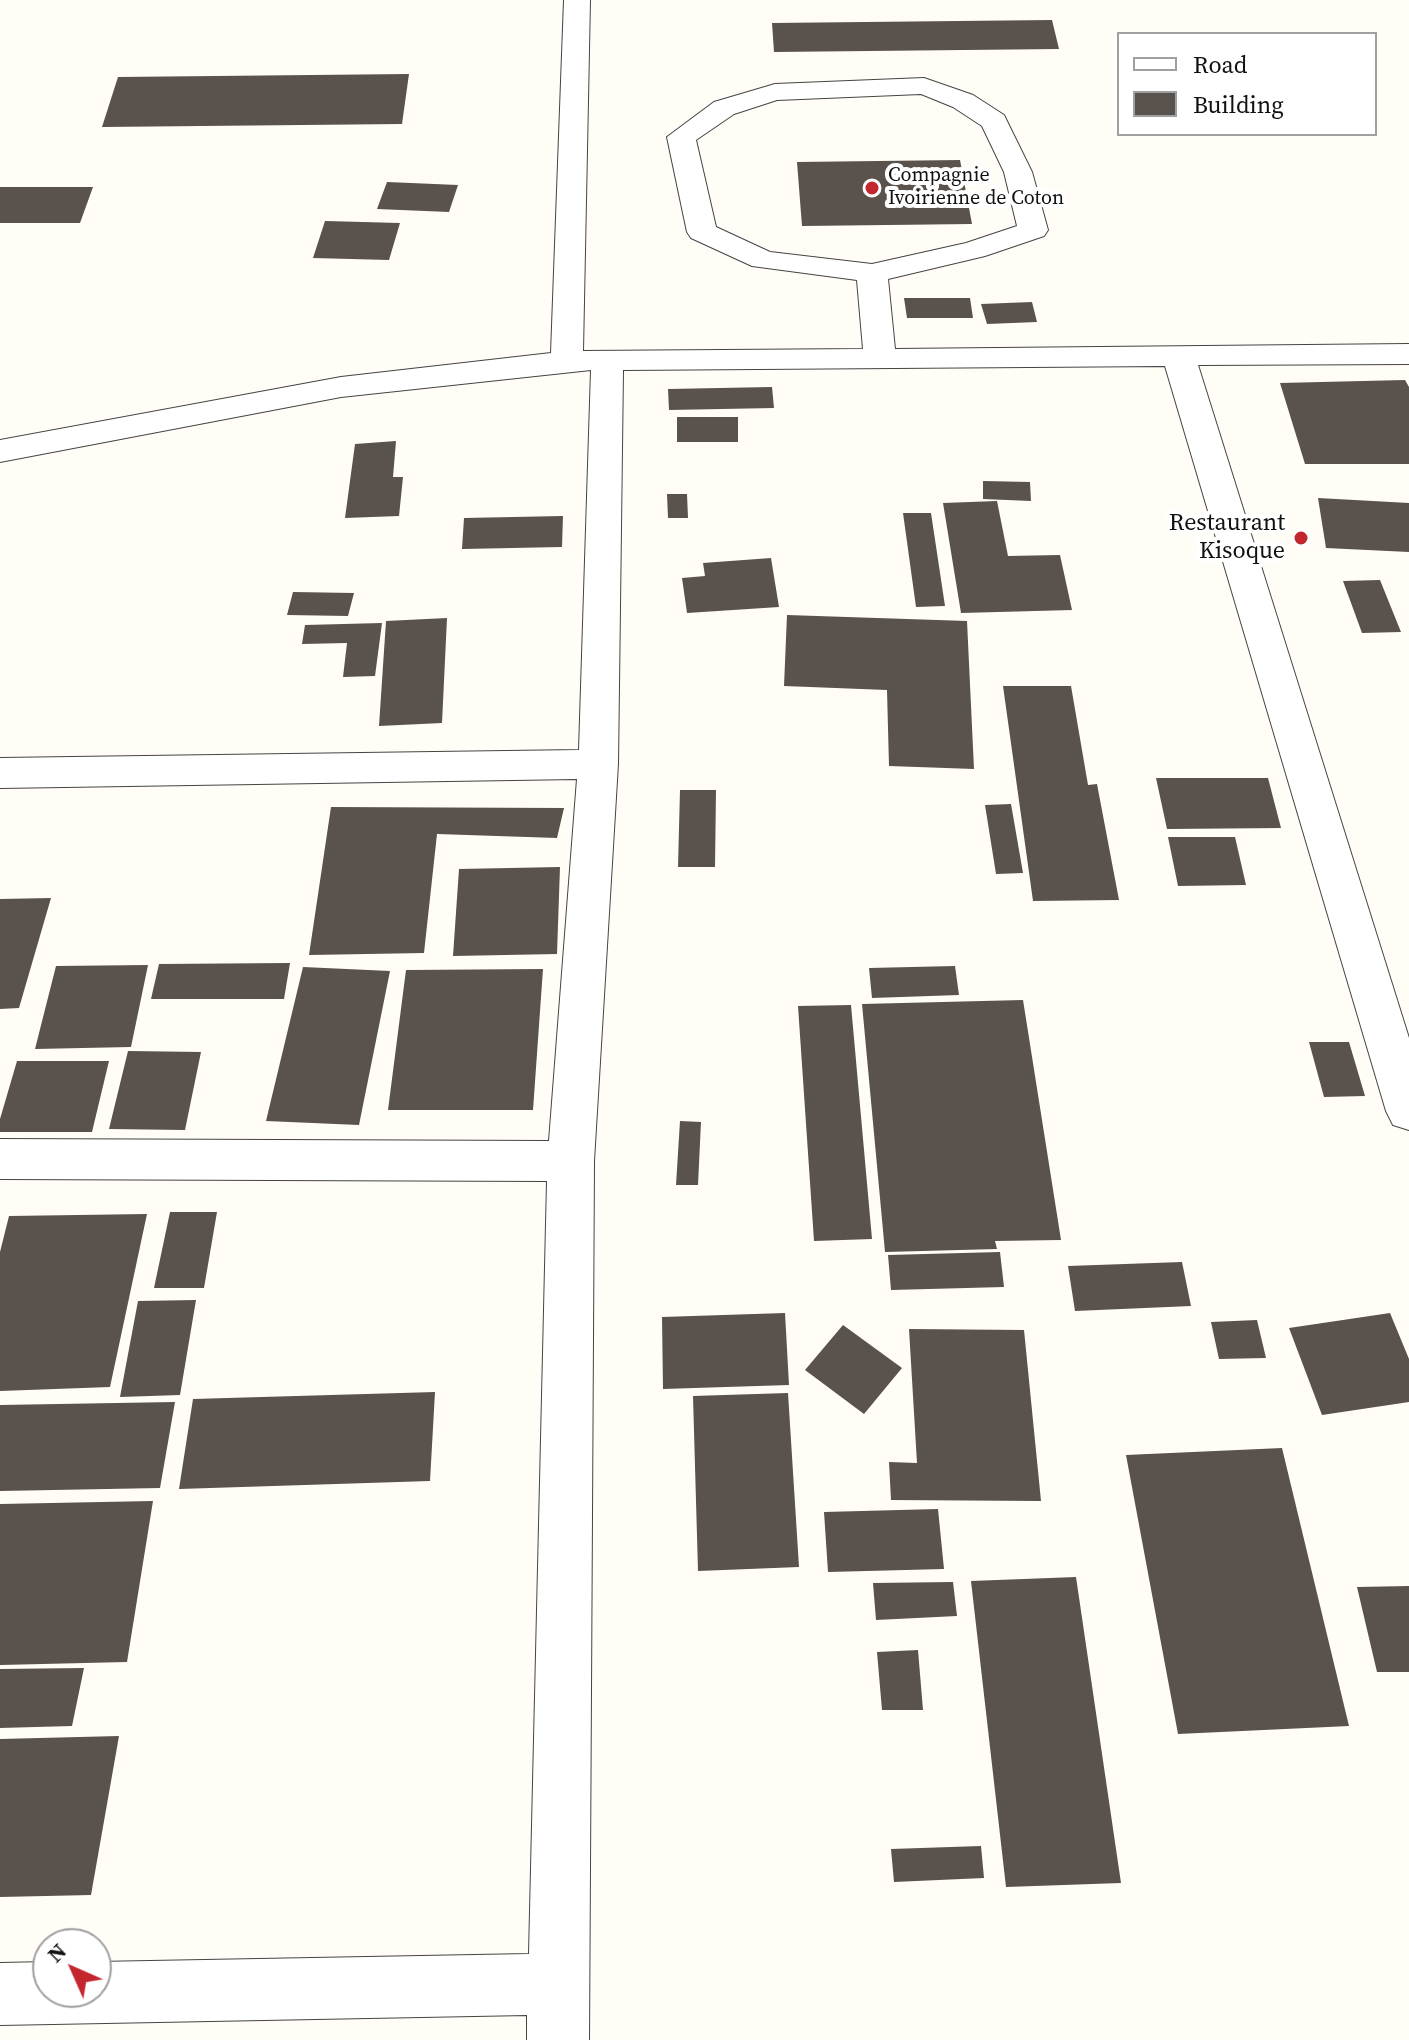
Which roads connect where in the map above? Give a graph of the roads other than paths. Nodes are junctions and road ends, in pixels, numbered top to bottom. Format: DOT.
graph roads {
  1 [pos="577,0"];
  2 [pos="872,273"];
  3 [pos="1409,354"];
  4 [pos="1179,357"];
  5 [pos="880,358"];
  6 [pos="587,360"];
  7 [pos="0,451"];
  8 [pos="598,764"];
  9 [pos="0,773"];
  10 [pos="1409,1111"];
  11 [pos="0,1159"];
  12 [pos="571,1161"];
  13 [pos="0,1994"];
  14 [pos="559,2012"];
  1 -- 6 [label="street"];
  2 -- 2 [label="street"];
  2 -- 5 [label="street"];
  3 -- 4 [label="street"];
  4 -- 5 [label="street"];
  4 -- 10 [label="street"];
  5 -- 6 [label="street"];
  6 -- 7 [label="street"];
  6 -- 8 [label="street"];
  8 -- 9 [label="street"];
  8 -- 12 [label="street"];
  11 -- 12 [label="street"];
  12 -- 14 [label="street"];
  13 -- 14 [label="street"];
}
